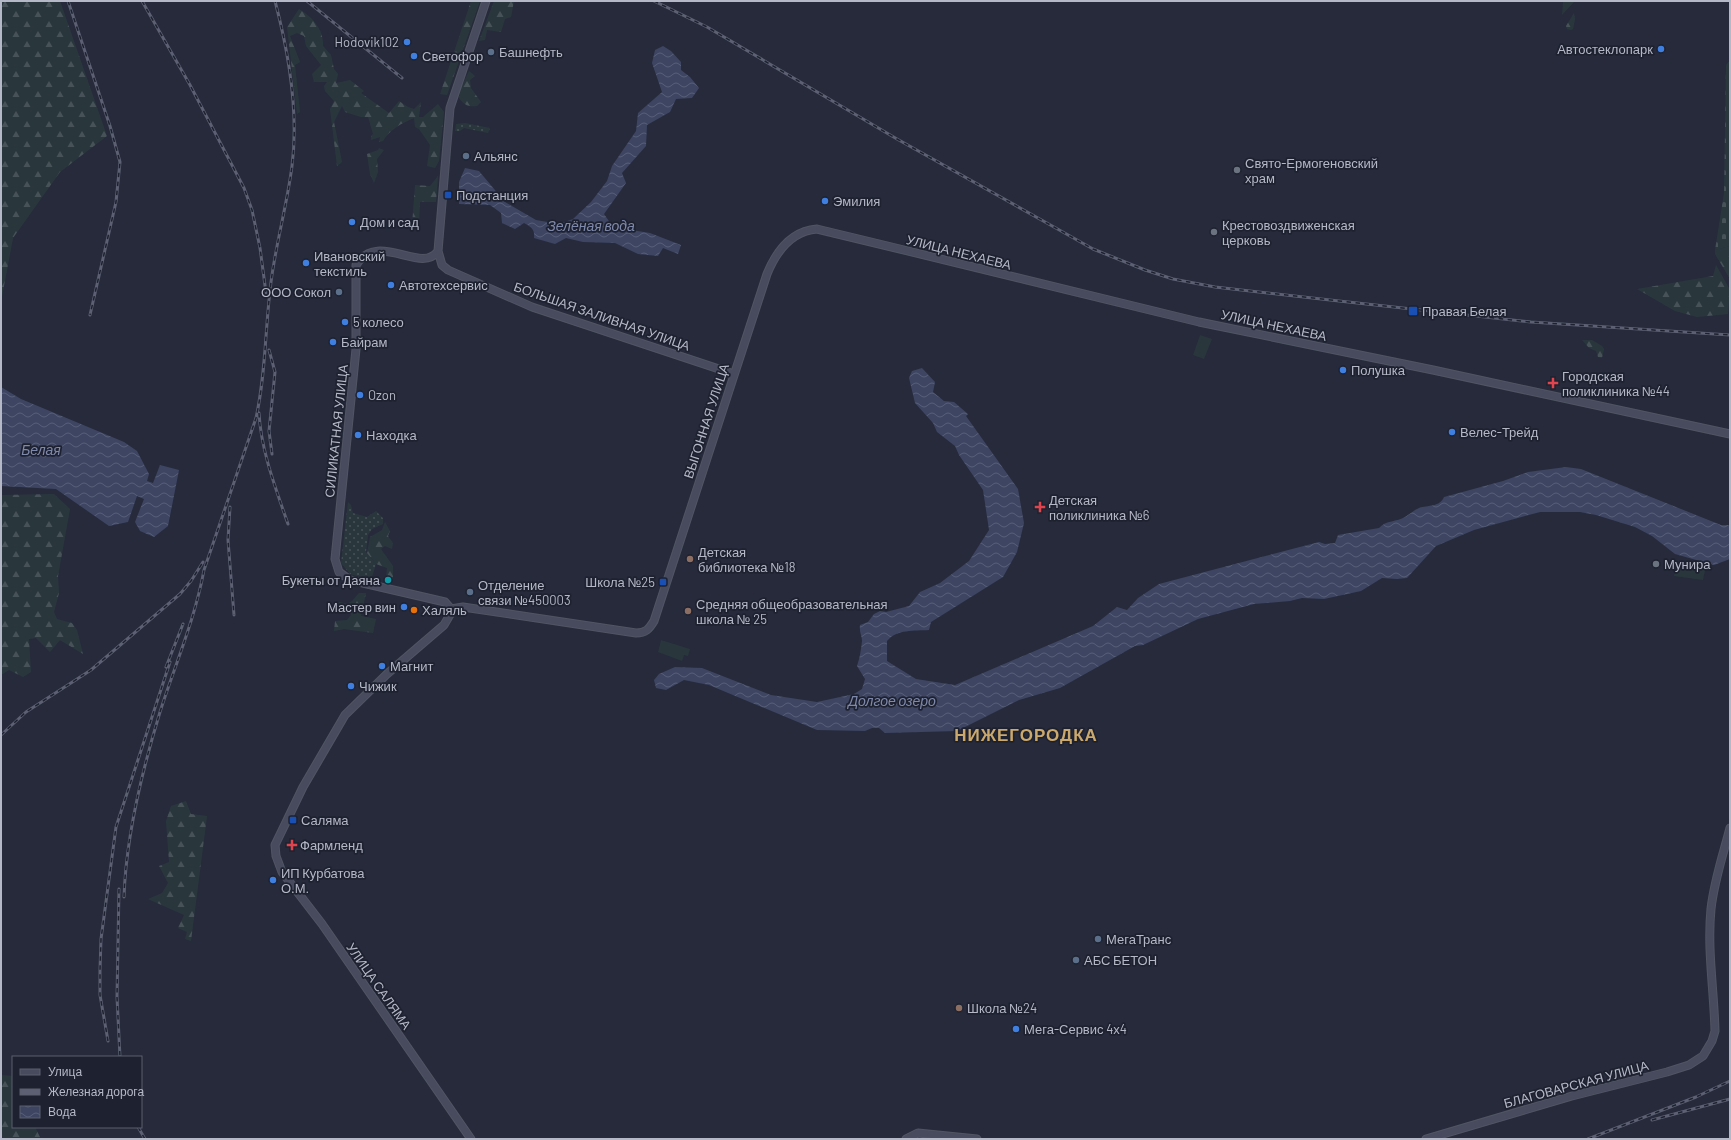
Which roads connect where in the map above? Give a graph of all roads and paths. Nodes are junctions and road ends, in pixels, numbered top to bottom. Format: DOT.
graph roads {
  1 [pos="486,1"];
  2 [pos="816,229"];
  3 [pos="438,250"];
  4 [pos="734,374"];
  5 [pos="1730,434"];
  6 [pos="451,610"];
  7 [pos="1730,828"];
  8 [pos="471,1139"];
  9 [pos="906,1139"];
  10 [pos="977,1139"];
  11 [pos="1426,1139"];
  1 -- 3 [label="street"];
  2 -- 4 [label="street, ВЫГОННАЯ УЛИЦА"];
  2 -- 5 [label="street, УЛИЦА НЕХАЕВА"];
  3 -- 4 [label="street, БОЛЬШАЯ ЗАЛИВНАЯ УЛИЦА"];
  3 -- 6 [label="street, СИЛИКАТНАЯ УЛИЦА"];
  4 -- 6 [label="street, ВЫГОННАЯ УЛИЦА"];
  6 -- 8 [label="street, УЛИЦА САЛЯМА"];
  7 -- 11 [label="street, БЛАГОВАРСКАЯ УЛИЦА"];
  9 -- 10 [label="street"];
}
